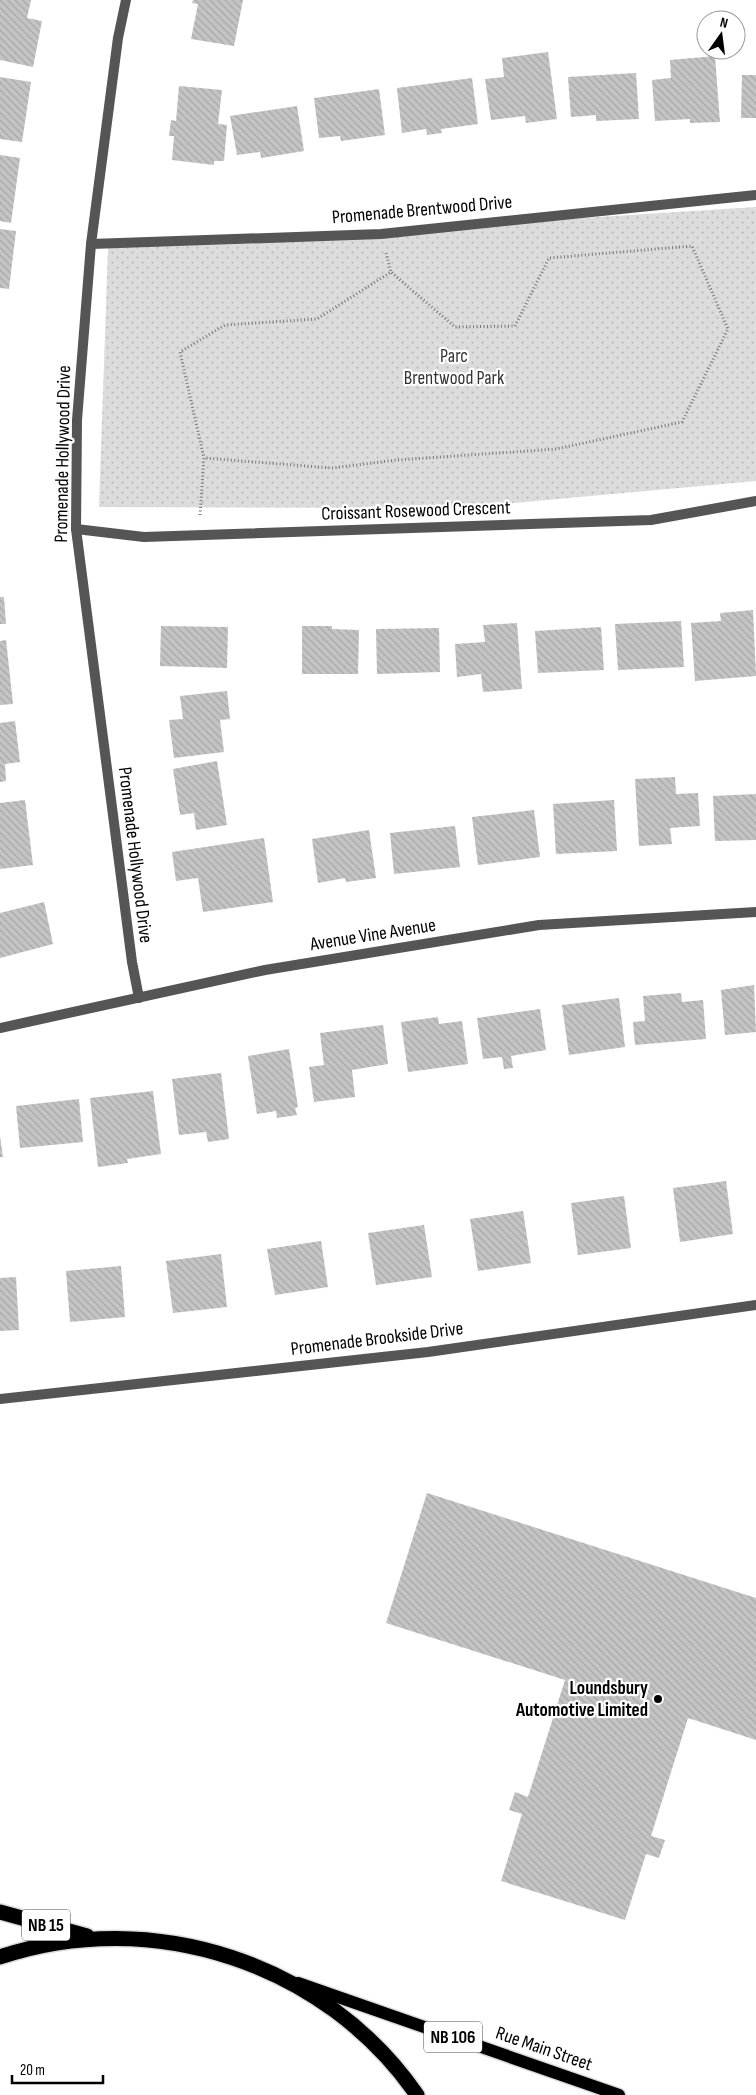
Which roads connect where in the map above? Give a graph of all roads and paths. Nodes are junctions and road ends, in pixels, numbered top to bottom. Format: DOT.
graph roads {
  1 [pos="126,0"];
  2 [pos="756,195"];
  3 [pos="91,244"];
  4 [pos="204,458"];
  5 [pos="756,501"];
  6 [pos="76,530"];
  7 [pos="198,536"];
  8 [pos="756,912"];
  9 [pos="139,998"];
  10 [pos="0,1028"];
  11 [pos="756,1305"];
  12 [pos="0,1399"];
  13 [pos="0,1912"];
  14 [pos="93,1938"];
  15 [pos="0,1957"];
  16 [pos="286,1979"];
  17 [pos="417,2095"];
  18 [pos="619,2095"];
  1 -- 3 [label="street, Promenade Hollywood Drive"];
  2 -- 3 [label="street, Promenade Brentwood Drive"];
  3 -- 6 [label="street, Promenade Hollywood Drive"];
  4 -- 4 [label="path"];
  4 -- 7 [label="path"];
  5 -- 7 [label="street, Croissant Rosewood Crescent"];
  6 -- 7 [label="street, Croissant Rosewood Crescent"];
  6 -- 9 [label="street, Promenade Hollywood Drive"];
  8 -- 9 [label="street, Avenue Vine Avenue"];
  9 -- 10 [label="street, Avenue Vine Avenue"];
  11 -- 12 [label="street, Promenade Brookside Drive"];
  13 -- 14 [label="highway, NB 15"];
  14 -- 15 [label="highway"];
  14 -- 16 [label="highway"];
  16 -- 17 [label="highway"];
  16 -- 18 [label="main road, Rue Main Street / NB 106"];
}
